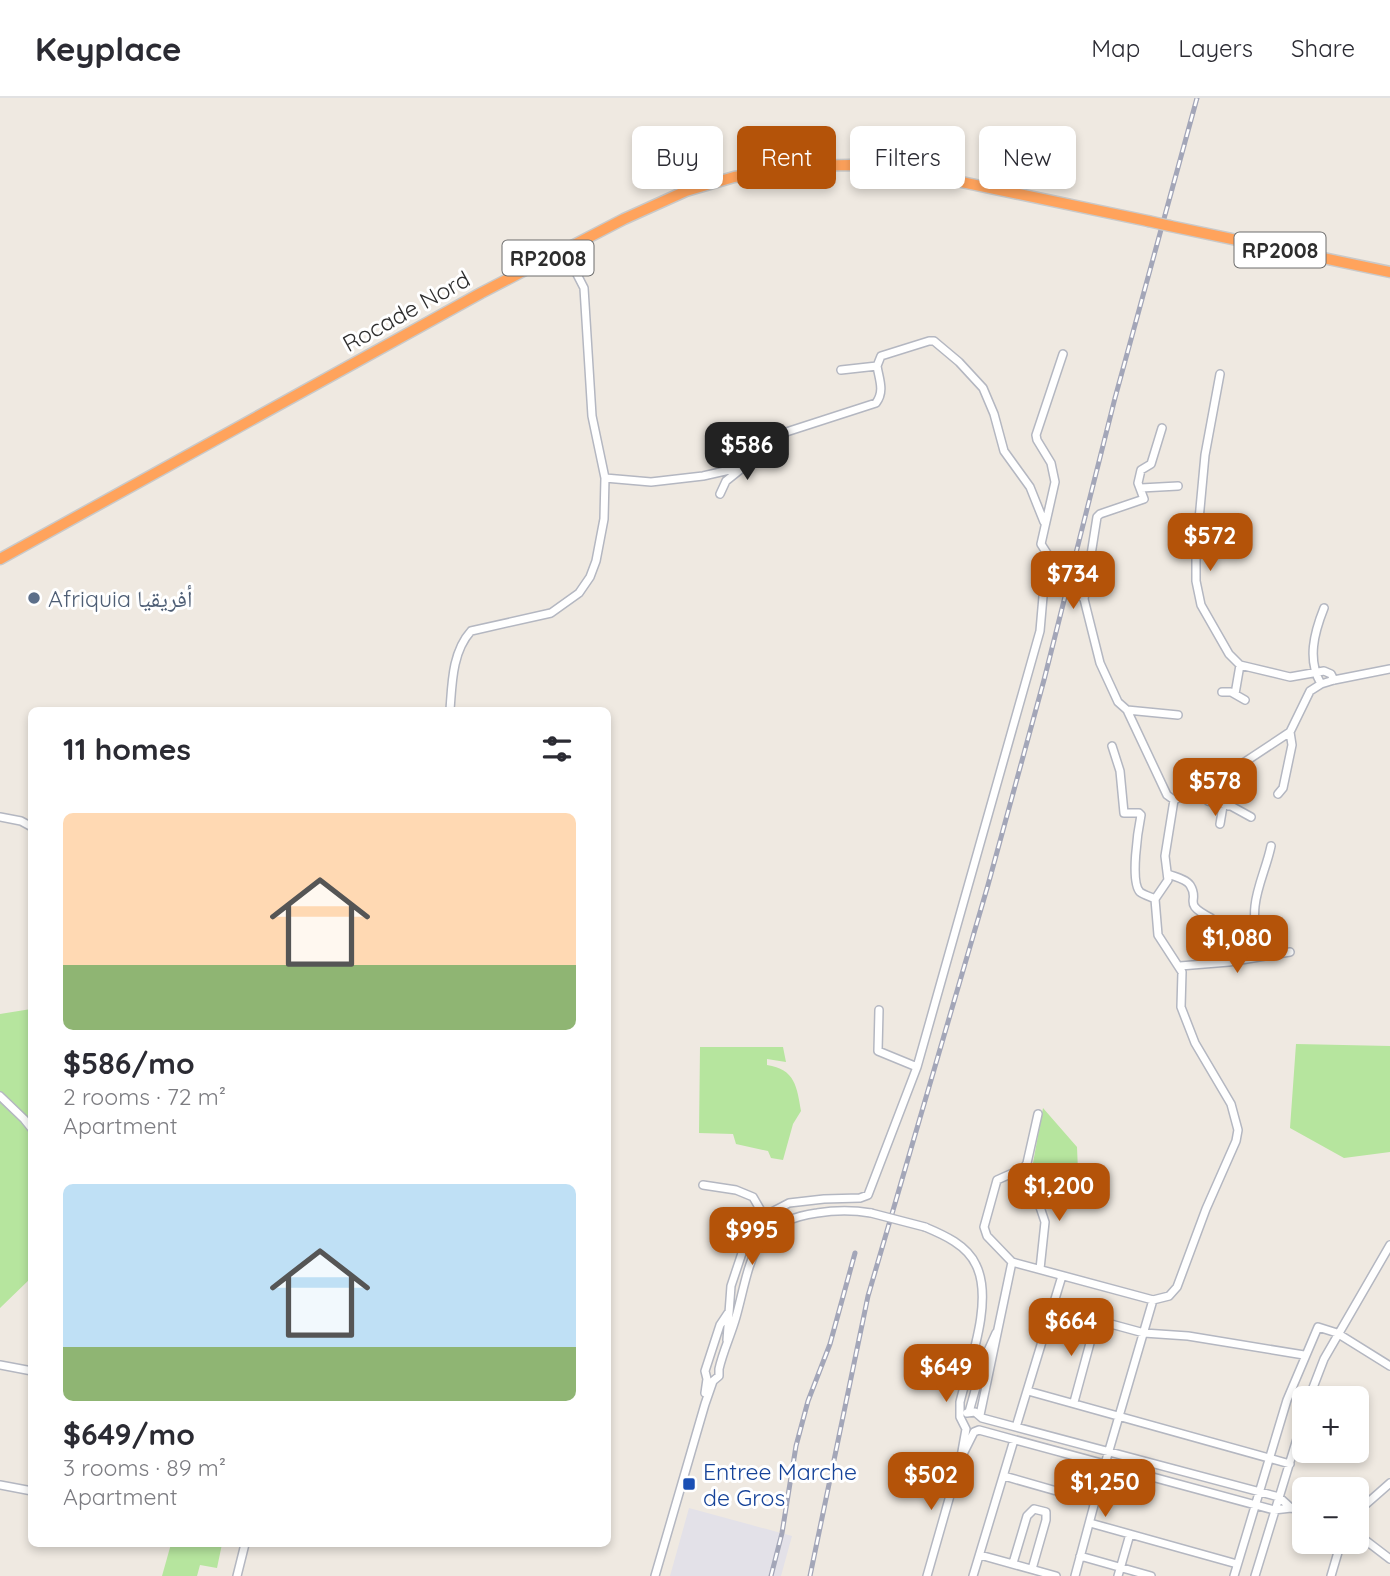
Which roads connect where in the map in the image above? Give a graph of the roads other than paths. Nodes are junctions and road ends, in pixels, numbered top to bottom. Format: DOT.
graph roads {
  1 [pos="564,250"];
  2 [pos="1390,272"];
  3 [pos="1063,354"];
  4 [pos="877,366"];
  5 [pos="841,370"];
  6 [pos="1220,374"];
  7 [pos="1162,428"];
  8 [pos="744,464"];
  9 [pos="605,478"];
  10 [pos="1178,486"];
  11 [pos="1141,488"];
  12 [pos="720,494"];
  13 [pos="1044,522"];
  14 [pos="1048,555"];
  15 [pos="0,559"];
  16 [pos="1060,565"];
  17 [pos="1072,587"];
  18 [pos="1084,598"];
  19 [pos="1324,608"];
  20 [pos="1240,665"];
  21 [pos="1390,669"];
  22 [pos="1314,672"];
  23 [pos="1334,680"];
  24 [pos="1321,684"];
  25 [pos="1222,692"];
  26 [pos="1235,694"];
  27 [pos="1245,700"];
  28 [pos="450,707"];
  29 [pos="1127,710"];
  30 [pos="1178,715"];
  31 [pos="1290,732"];
  32 [pos="1112,746"];
  33 [pos="1236,769"];
  34 [pos="1196,791"];
  35 [pos="1278,794"];
  36 [pos="1174,800"];
  37 [pos="1226,806"];
  38 [pos="0,817"];
  39 [pos="1251,817"];
  40 [pos="1220,824"];
  41 [pos="28,825"];
  42 [pos="1271,846"];
  43 [pos="1168,874"];
  44 [pos="1155,899"];
  45 [pos="1211,918"];
  46 [pos="1290,952"];
  47 [pos="1258,957"];
  48 [pos="1180,966"];
  49 [pos="879,1010"];
  50 [pos="917,1066"];
  51 [pos="0,1096"];
  52 [pos="1038,1114"];
  53 [pos="28,1124"];
  54 [pos="1032,1183"];
  55 [pos="702,1185"];
  56 [pos="764,1216"];
  57 [pos="1390,1245"];
  58 [pos="1012,1262"];
  59 [pos="1040,1269"];
  60 [pos="1062,1276"];
  61 [pos="740,1298"];
  62 [pos="1153,1300"];
  63 [pos="1052,1308"];
  64 [pos="728,1314"];
  65 [pos="1096,1321"];
  66 [pos="996,1333"];
  67 [pos="1144,1333"];
  68 [pos="1337,1333"];
  69 [pos="727,1340"];
  70 [pos="1304,1356"];
  71 [pos="0,1366"];
  72 [pos="1390,1366"];
  73 [pos="708,1367"];
  74 [pos="719,1369"];
  75 [pos="28,1370"];
  76 [pos="710,1380"];
  77 [pos="965,1385"];
  78 [pos="1314,1386"];
  79 [pos="1028,1391"];
  80 [pos="1074,1402"];
  81 [pos="968,1413"];
  82 [pos="1120,1415"];
  83 [pos="981,1416"];
  84 [pos="964,1426"];
  85 [pos="1016,1427"];
  86 [pos="977,1431"];
  87 [pos="1014,1440"];
  88 [pos="1109,1453"];
  89 [pos="961,1457"];
  90 [pos="1270,1457"];
  91 [pos="1292,1457"];
  92 [pos="1105,1464"];
  93 [pos="1290,1464"];
  94 [pos="1004,1476"];
  95 [pos="1390,1483"];
  96 [pos="0,1485"];
  97 [pos="28,1490"];
  98 [pos="1260,1492"];
  99 [pos="1279,1497"];
  100 [pos="1095,1502"];
  101 [pos="1369,1502"];
  102 [pos="1256,1505"];
  103 [pos="1291,1508"];
  104 [pos="1274,1510"];
  105 [pos="1090,1523"];
  106 [pos="1130,1534"];
  107 [pos="1369,1543"];
  108 [pos="244,1547"];
  109 [pos="1337,1554"];
  110 [pos="979,1555"];
  111 [pos="1080,1556"];
  112 [pos="1390,1559"];
  113 [pos="1013,1563"];
  114 [pos="1237,1564"];
  115 [pos="1121,1567"];
  116 [pos="1032,1569"];
  117 [pos="237,1576"];
  118 [pos="655,1576"];
  119 [pos="927,1576"];
  120 [pos="973,1576"];
  121 [pos="1056,1576"];
  122 [pos="1075,1576"];
  123 [pos="1118,1576"];
  124 [pos="1151,1576"];
  125 [pos="1234,1576"];
  126 [pos="1255,1576"];
  127 [pos="1331,1576"];
  1 -- 2 [label="highway, Rocade Nord / RP2008, bridge"];
  1 -- 9 [label="street"];
  1 -- 15 [label="highway, Rocade Nord / RP2008"];
  3 -- 13 [label="street"];
  4 -- 5 [label="street"];
  4 -- 8 [label="street"];
  4 -- 13 [label="street"];
  6 -- 20 [label="street"];
  7 -- 11 [label="street"];
  8 -- 9 [label="street"];
  8 -- 12 [label="street"];
  9 -- 28 [label="street"];
  10 -- 11 [label="street"];
  11 -- 18 [label="street"];
  13 -- 14 [label="street"];
  14 -- 16 [label="street"];
  14 -- 50 [label="street"];
  17 -- 18 [label="street"];
  18 -- 29 [label="street"];
  19 -- 22 [label="street"];
  20 -- 22 [label="street"];
  20 -- 26 [label="street"];
  21 -- 23 [label="street"];
  22 -- 23 [label="street"];
  22 -- 24 [label="street"];
  23 -- 24 [label="street"];
  24 -- 31 [label="street"];
  25 -- 26 [label="street"];
  26 -- 27 [label="street"];
  29 -- 30 [label="street"];
  29 -- 36 [label="street"];
  31 -- 33 [label="street"];
  31 -- 35 [label="street"];
  32 -- 44 [label="street"];
  33 -- 34 [label="street"];
  33 -- 37 [label="street"];
  34 -- 36 [label="street"];
  34 -- 37 [label="street"];
  36 -- 43 [label="street"];
  37 -- 39 [label="street"];
  37 -- 40 [label="street"];
  38 -- 41 [label="street"];
  42 -- 47 [label="street"];
  43 -- 44 [label="street"];
  43 -- 45 [label="street"];
  44 -- 48 [label="street"];
  46 -- 47 [label="street"];
  47 -- 48 [label="street"];
  48 -- 62 [label="street"];
  49 -- 50 [label="street"];
  50 -- 56 [label="street"];
  51 -- 53 [label="street"];
  52 -- 58 [label="street"];
  54 -- 59 [label="street"];
  55 -- 56 [label="street"];
  56 -- 64 [label="street"];
  57 -- 68 [label="street"];
  58 -- 59 [label="street"];
  58 -- 66 [label="street"];
  59 -- 60 [label="street"];
  60 -- 62 [label="street"];
  60 -- 63 [label="street"];
  61 -- 64 [label="street"];
  61 -- 69 [label="street"];
  61 -- 77 [label="street, bridge"];
  62 -- 67 [label="street"];
  63 -- 65 [label="street"];
  63 -- 79 [label="street"];
  64 -- 69 [label="street"];
  64 -- 73 [label="street"];
  65 -- 67 [label="street"];
  65 -- 80 [label="street"];
  66 -- 81 [label="street"];
  66 -- 83 [label="street"];
  67 -- 70 [label="street"];
  67 -- 82 [label="street"];
  68 -- 70 [label="street"];
  68 -- 72 [label="street"];
  68 -- 78 [label="street"];
  69 -- 74 [label="street"];
  70 -- 90 [label="street"];
  71 -- 75 [label="street"];
  73 -- 74 [label="street"];
  73 -- 76 [label="street"];
  74 -- 76 [label="street"];
  76 -- 118 [label="street"];
  77 -- 81 [label="street"];
  77 -- 84 [label="street"];
  79 -- 80 [label="street"];
  79 -- 85 [label="street"];
  80 -- 82 [label="street"];
  81 -- 83 [label="street"];
  81 -- 84 [label="street"];
  82 -- 88 [label="street"];
  82 -- 90 [label="street"];
  83 -- 85 [label="street"];
  83 -- 86 [label="street"];
  84 -- 86 [label="street"];
  84 -- 89 [label="street"];
  85 -- 88 [label="street"];
  86 -- 87 [label="street"];
  86 -- 89 [label="street"];
  87 -- 92 [label="street"];
  87 -- 94 [label="street"];
  88 -- 92 [label="street"];
  88 -- 98 [label="street"];
  89 -- 119 [label="street"];
  90 -- 93 [label="street"];
  90 -- 98 [label="street"];
  91 -- 93 [label="street"];
  92 -- 100 [label="street"];
  92 -- 102 [label="street"];
  93 -- 99 [label="street"];
  94 -- 100 [label="street"];
  94 -- 110 [label="street"];
  95 -- 101 [label="street"];
  96 -- 97 [label="street"];
  98 -- 99 [label="street"];
  98 -- 102 [label="street"];
  99 -- 103 [label="street"];
  99 -- 104 [label="street"];
  100 -- 105 [label="street"];
  102 -- 104 [label="street"];
  102 -- 114 [label="street"];
  103 -- 104 [label="street"];
  104 -- 126 [label="street"];
  105 -- 106 [label="street"];
  105 -- 111 [label="street"];
  106 -- 114 [label="street"];
  106 -- 115 [label="street"];
  107 -- 112 [label="street"];
  108 -- 117 [label="street"];
  109 -- 127 [label="street"];
  110 -- 113 [label="street"];
  110 -- 120 [label="street"];
  111 -- 115 [label="street"];
  111 -- 122 [label="street"];
  113 -- 116 [label="street"];
  113 -- 116 [label="street"];
  114 -- 125 [label="street"];
  115 -- 123 [label="street"];
  115 -- 124 [label="street"];
  116 -- 121 [label="street"];
}
